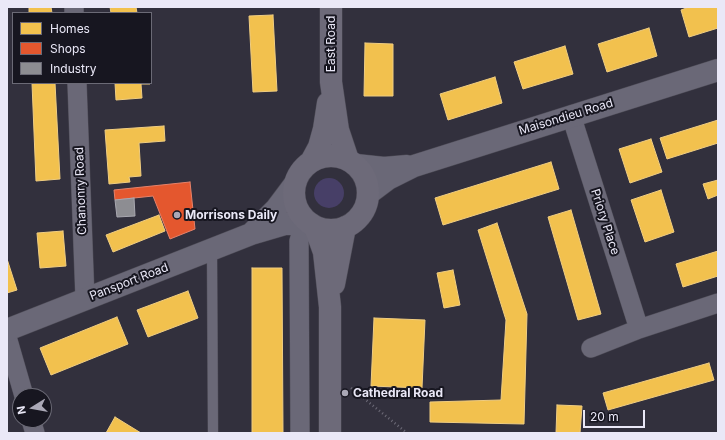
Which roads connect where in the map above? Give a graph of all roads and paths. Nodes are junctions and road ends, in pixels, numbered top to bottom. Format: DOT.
graph roads {
  1 [pos="331,7"];
  2 [pos="718,70"];
  3 [pos="331,82"];
  4 [pos="77,84"];
  5 [pos="571,115"];
  6 [pos="312,160"];
  7 [pos="352,162"];
  8 [pos="414,166"];
  9 [pos="294,186"];
  10 [pos="368,194"];
  11 [pos="310,225"];
  12 [pos="345,227"];
  13 [pos="251,234"];
  14 [pos="212,251"];
  15 [pos="85,299"];
  16 [pos="718,304"];
  17 [pos="330,306"];
  18 [pos="639,329"];
  19 [pos="7,330"];
  20 [pos="7,338"];
  21 [pos="591,348"];
  22 [pos="345,384"];
  23 [pos="22,388"];
  24 [pos="213,433"];
  25 [pos="300,433"];
  26 [pos="330,433"];
  27 [pos="407,433"];
  1 -- 3 [label="highway, East Road"];
  2 -- 5 [label="street, Maisondieu Road"];
  3 -- 6 [label="highway"];
  3 -- 7 [label="highway"];
  4 -- 15 [label="street, Chanonry Road"];
  5 -- 8 [label="street, Maisondieu Road"];
  5 -- 18 [label="street, Priory Place"];
  6 -- 7 [label="highway"];
  6 -- 9 [label="highway"];
  7 -- 8 [label="street"];
  7 -- 10 [label="highway"];
  8 -- 10 [label="street"];
  9 -- 11 [label="highway"];
  9 -- 13 [label="street"];
  10 -- 12 [label="highway"];
  11 -- 12 [label="highway"];
  11 -- 13 [label="street"];
  11 -- 17 [label="highway"];
  11 -- 25 [label="street"];
  12 -- 17 [label="highway"];
  13 -- 14 [label="street, Pansport Road"];
  14 -- 15 [label="street, Pansport Road"];
  14 -- 24 [label="lane"];
  15 -- 19 [label="street, Pansport Road"];
  16 -- 18 [label="street"];
  17 -- 26 [label="highway"];
  18 -- 21 [label="street"];
  20 -- 23 [label="street"];
  22 -- 27 [label="path"];
}
